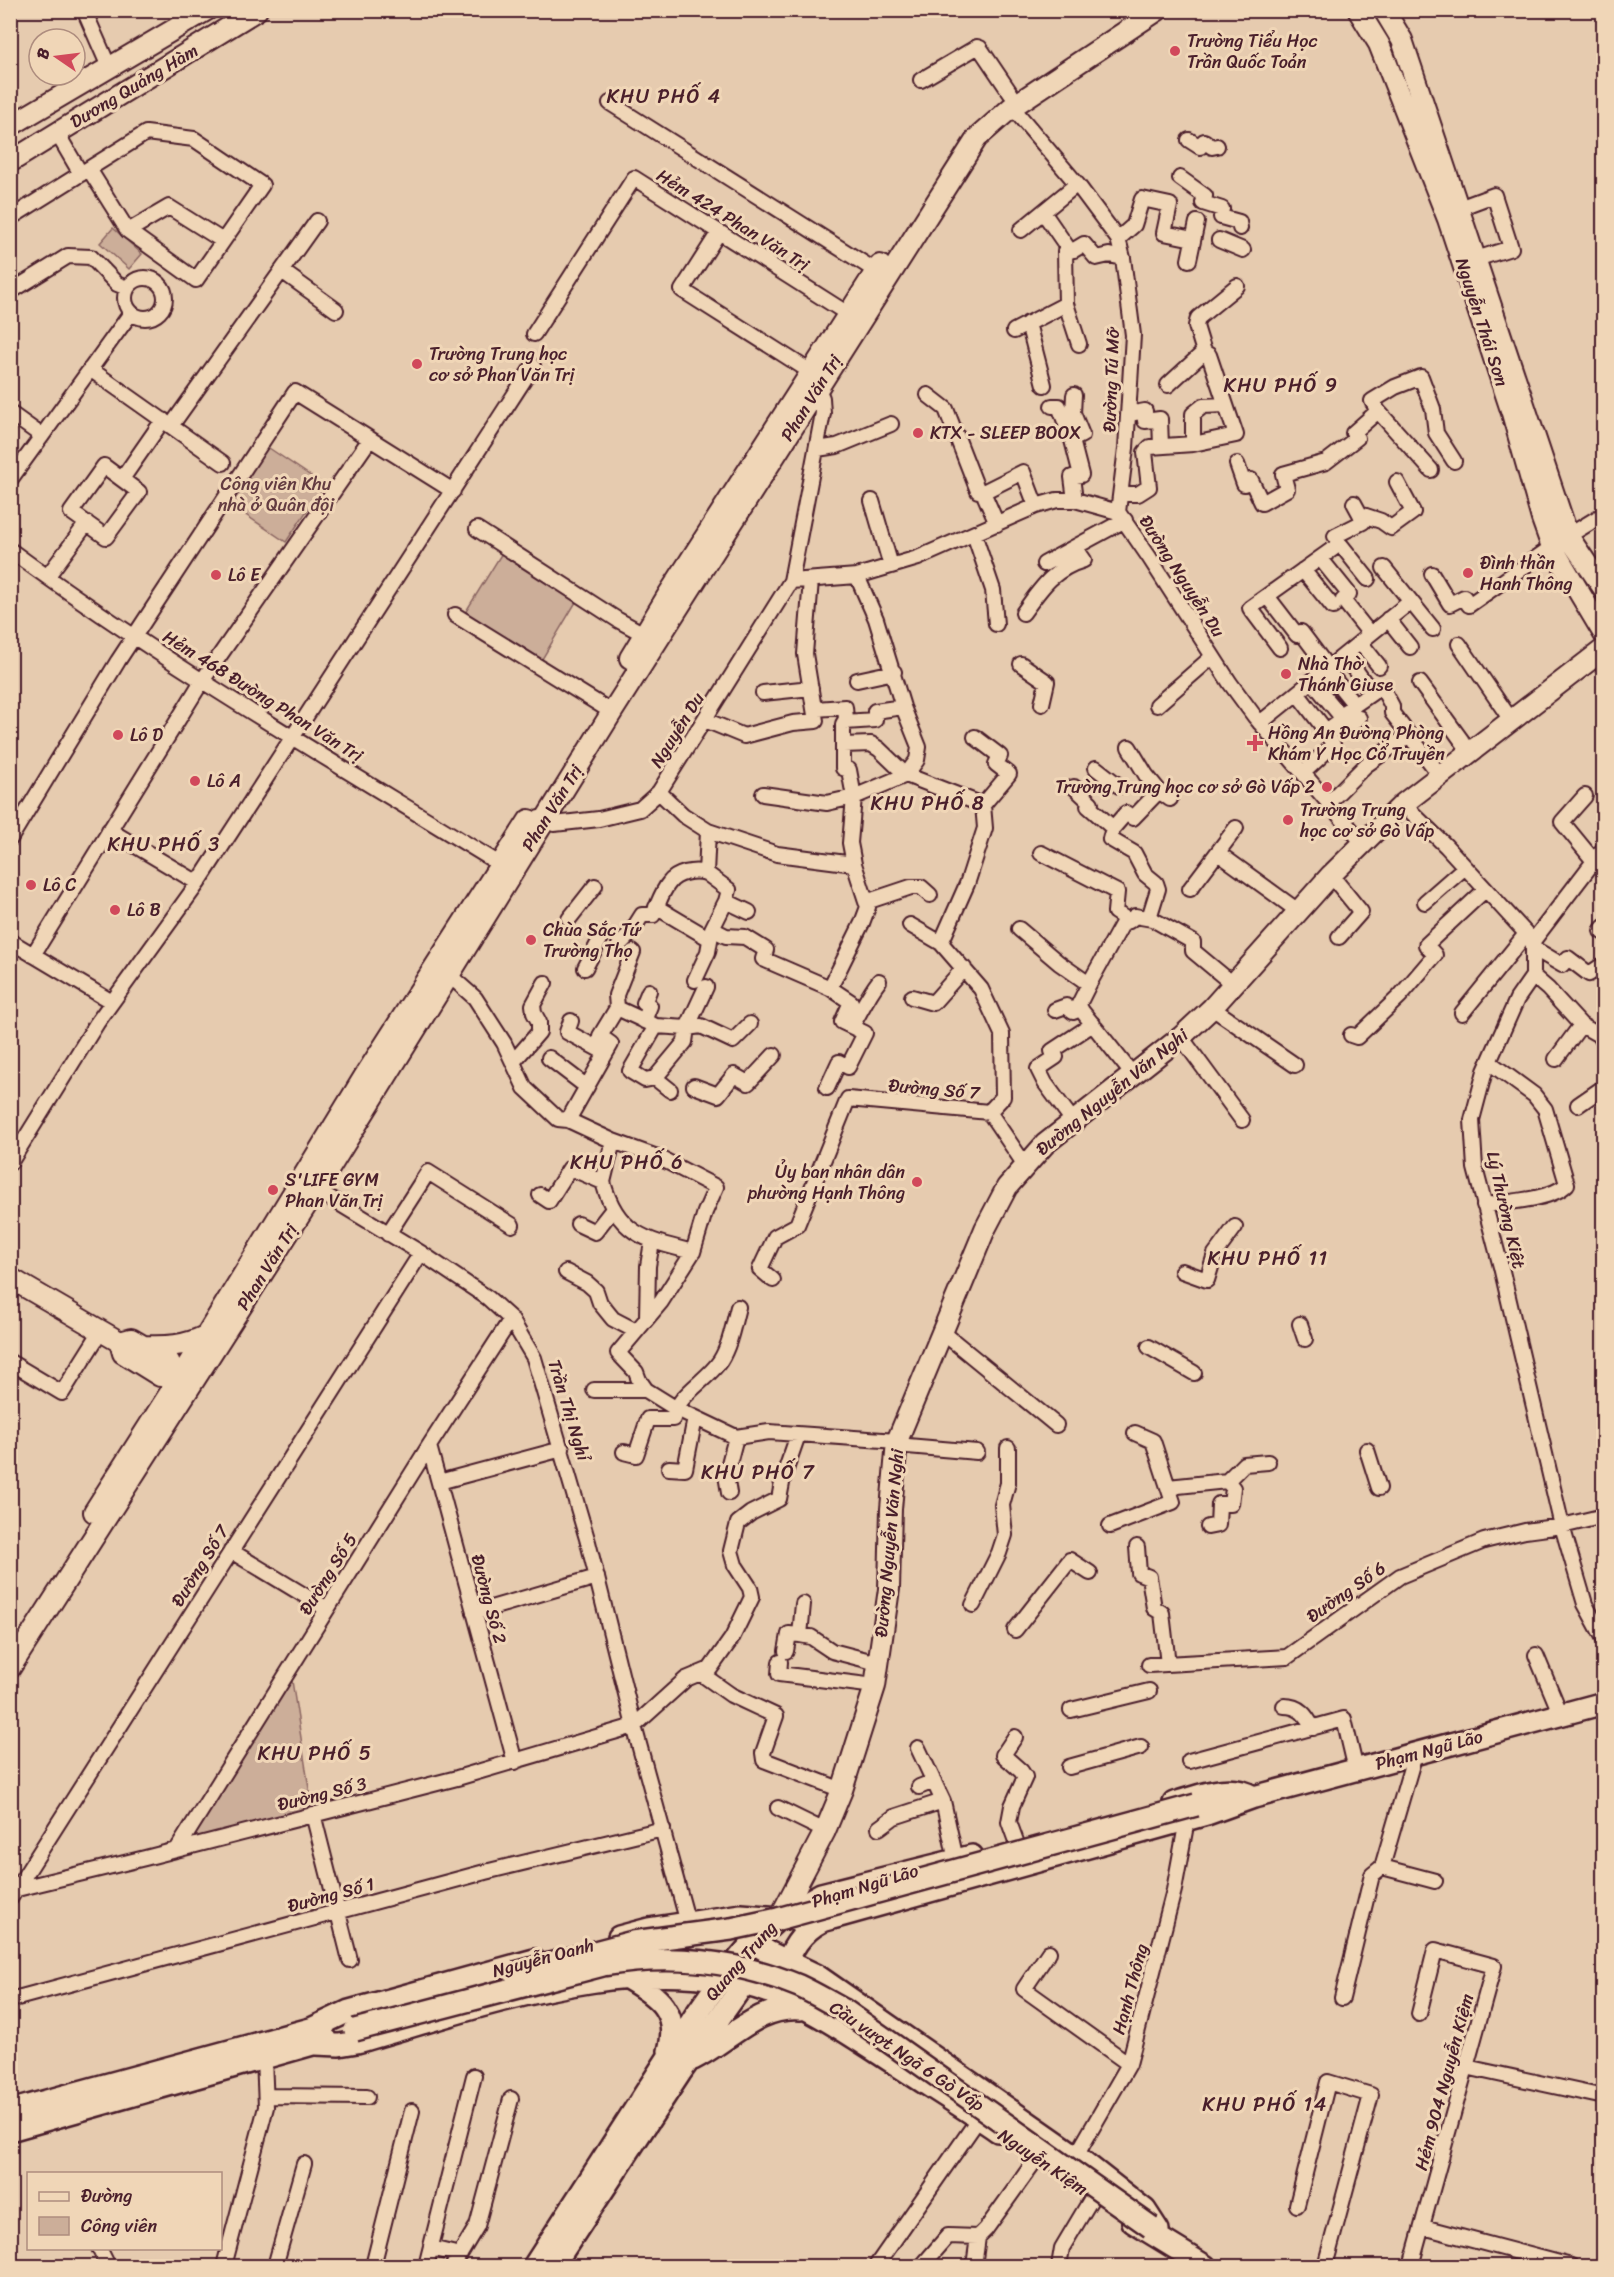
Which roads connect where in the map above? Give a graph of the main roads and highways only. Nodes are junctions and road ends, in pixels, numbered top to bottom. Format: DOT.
graph roads {
  1 [pos="207,10"];
  2 [pos="257,10"];
  3 [pos="1137,10"];
  4 [pos="1158,10"];
  5 [pos="1358,10"];
  6 [pos="1384,10"];
  7 [pos="1114,33"];
  8 [pos="10,126"];
  9 [pos="10,162"];
  10 [pos="898,248"];
  11 [pos="1483,303"];
  12 [pos="814,379"];
  13 [pos="1560,541"];
  14 [pos="1604,589"];
  15 [pos="1604,634"];
  16 [pos="1604,649"];
  17 [pos="507,868"];
  18 [pos="308,1185"];
  19 [pos="10,1278"];
  20 [pos="205,1336"];
  21 [pos="120,1342"];
  22 [pos="141,1346"];
  23 [pos="181,1380"];
  24 [pos="10,1644"];
  25 [pos="10,1668"];
  26 [pos="1604,1703"];
  27 [pos="1254,1797"];
  28 [pos="1191,1813"];
  29 [pos="780,1917"];
  30 [pos="822,1921"];
  31 [pos="688,1923"];
  32 [pos="649,1929"];
  33 [pos="769,1951"];
  34 [pos="656,1975"];
  35 [pos="696,1976"];
  36 [pos="627,1978"];
  37 [pos="721,1979"];
  38 [pos="742,1984"];
  39 [pos="790,2001"];
  40 [pos="810,2011"];
  41 [pos="353,2024"];
  42 [pos="314,2036"];
  43 [pos="678,2060"];
  44 [pos="10,2111"];
  45 [pos="639,2118"];
  46 [pos="10,2130"];
  47 [pos="1156,2230"];
  48 [pos="534,2266"];
  49 [pos="553,2266"];
  50 [pos="1205,2266"];
  51 [pos="1216,2266"];
  1 -- 8 [label="main road, Dương Quảng Hàm"];
  2 -- 9 [label="main road, Dương Quảng Hàm"];
  3 -- 7 [label="main road, Phan Văn Trị"];
  4 -- 7 [label="main road, Phan Văn Trị"];
  5 -- 11 [label="main road, Nguyễn Thái Sơn"];
  6 -- 11 [label="main road, Nguyễn Thái Sơn"];
  7 -- 10 [label="main road, Phan Văn Trị"];
  10 -- 12 [label="main road, Phan Văn Trị"];
  10 -- 12 [label="main road, Phan Văn Trị"];
  11 -- 13 [label="main road, Nguyễn Thái Sơn"];
  12 -- 17 [label="main road, Phan Văn Trị"];
  13 -- 14 [label="main road, Nguyễn Thái Sơn"];
  13 -- 15 [label="main road, Nguyễn Thái Sơn"];
  16 -- 29 [label="main road, Đường Nguyễn Văn Nghi"];
  17 -- 18 [label="main road, Phan Văn Trị"];
  17 -- 18 [label="main road, Phan Văn Trị"];
  18 -- 20 [label="main road, Phan Văn Trị"];
  18 -- 23 [label="main road, Phan Văn Trị"];
  19 -- 21 [label="main road"];
  20 -- 22 [label="main road"];
  20 -- 23 [label="main road, Phan Văn Trị"];
  21 -- 22 [label="main road"];
  21 -- 23 [label="main road"];
  22 -- 23 [label="main road"];
  23 -- 24 [label="main road, Phan Văn Trị"];
  23 -- 25 [label="main road, Phan Văn Trị"];
  26 -- 27 [label="main road, Phạm Ngũ Lão"];
  27 -- 28 [label="main road, Phạm Ngũ Lão"];
  27 -- 29 [label="main road, Phạm Ngũ Lão"];
  28 -- 30 [label="main road, Phạm Ngũ Lão"];
  28 -- 41 [label="main road, bridge"];
  29 -- 30 [label="main road, Phạm Ngũ Lão"];
  29 -- 31 [label="main road, Nguyễn Oanh"];
  29 -- 33 [label="main road, Quang Trung"];
  30 -- 33 [label="main road"];
  31 -- 32 [label="main road, Nguyễn Oanh"];
  31 -- 35 [label="main road"];
  32 -- 34 [label="main road"];
  32 -- 42 [label="main road, Nguyễn Oanh"];
  33 -- 37 [label="main road, Quang Trung"];
  33 -- 38 [label="main road, Quang Trung"];
  33 -- 39 [label="main road"];
  33 -- 47 [label="main road, Nguyễn Kiệm"];
  34 -- 35 [label="main road, Nguyễn Oanh"];
  34 -- 36 [label="main road, Nguyễn Oanh"];
  35 -- 37 [label="main road, Nguyễn Oanh"];
  36 -- 42 [label="main road, Nguyễn Oanh"];
  36 -- 43 [label="main road"];
  37 -- 38 [label="main road, Nguyễn Kiệm"];
  37 -- 43 [label="main road, Quang Trung"];
  38 -- 39 [label="main road, Nguyễn Kiệm"];
  38 -- 43 [label="main road, Quang Trung"];
  39 -- 40 [label="main road, Nguyễn Kiệm"];
  40 -- 43 [label="main road"];
  40 -- 50 [label="main road, Nguyễn Kiệm"];
  41 -- 42 [label="main road, Nguyễn Oanh"];
  41 -- 47 [label="main road, Cầu vượt Ngã 6 Gò Vấp, bridge"];
  42 -- 44 [label="main road, Nguyễn Oanh"];
  42 -- 46 [label="main road, Nguyễn Oanh"];
  43 -- 45 [label="main road, Quang Trung"];
  45 -- 48 [label="main road, Quang Trung"];
  45 -- 49 [label="main road, Quang Trung"];
  47 -- 51 [label="main road, Cầu vượt Ngã 6 Gò Vấp"];
}
